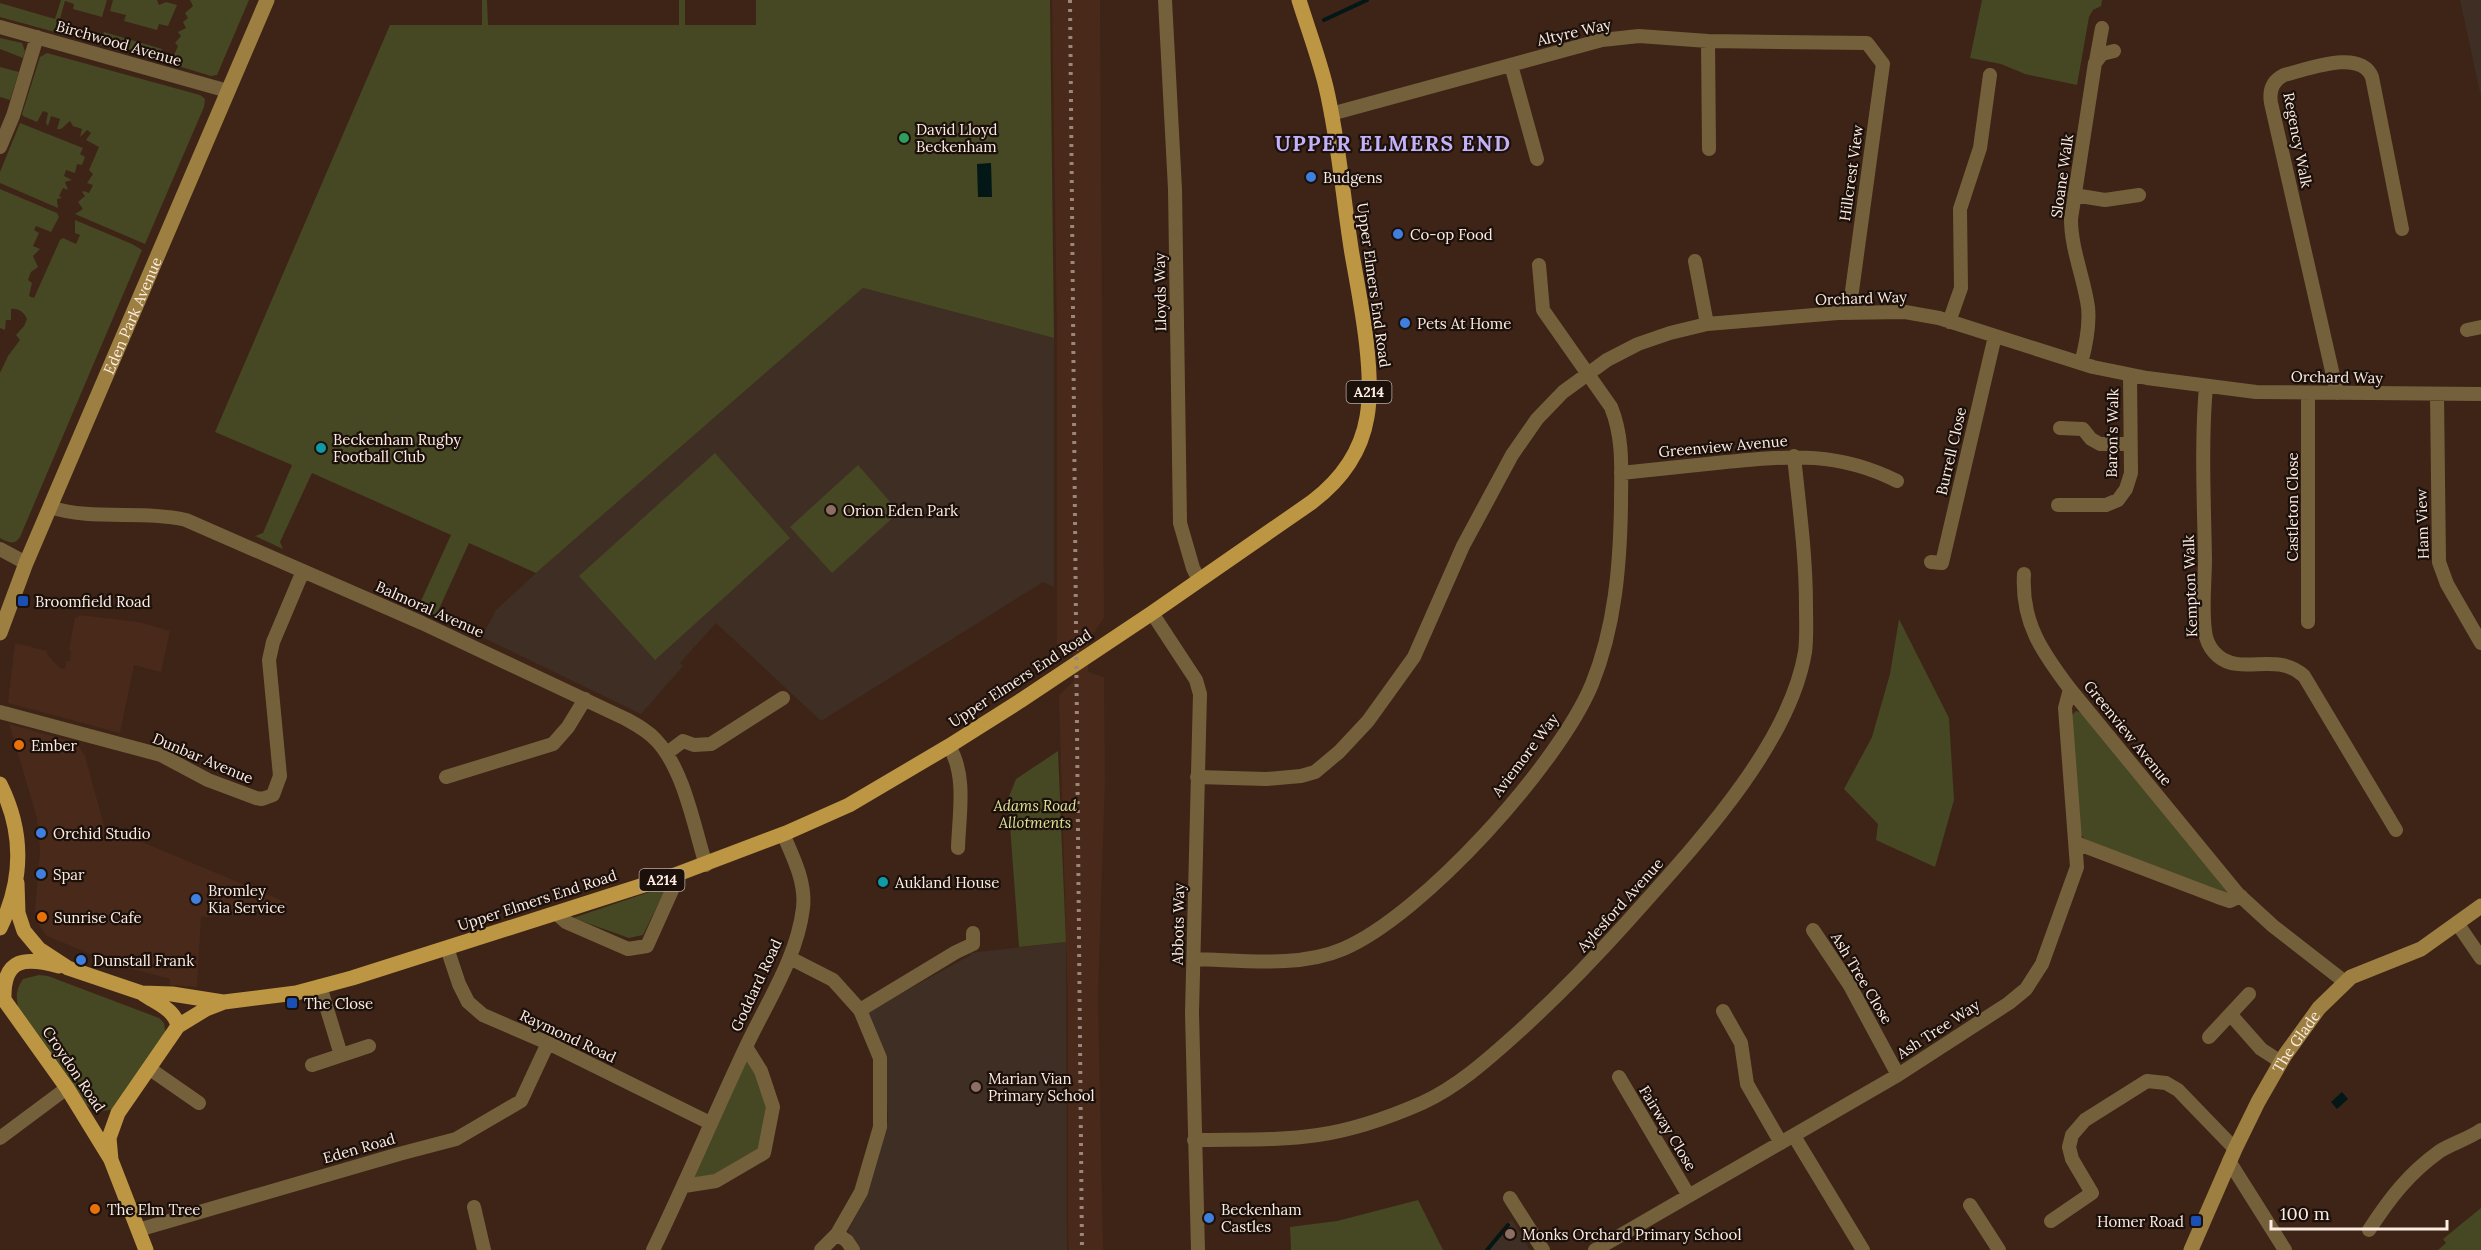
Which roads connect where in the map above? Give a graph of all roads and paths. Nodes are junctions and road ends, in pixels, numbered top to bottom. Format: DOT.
graph roads {
  1 [pos="267,0"];
  2 [pos="1165,0"];
  3 [pos="1299,0"];
  4 [pos="0,27"];
  5 [pos="2102,28"];
  6 [pos="37,36"];
  7 [pos="1708,41"];
  8 [pos="1868,43"];
  9 [pos="2114,51"];
  10 [pos="2095,63"];
  11 [pos="1511,65"];
  12 [pos="1990,75"];
  13 [pos="228,91"];
  14 [pos="1331,114"];
  15 [pos="0,147"];
  16 [pos="1709,149"];
  17 [pos="1537,159"];
  18 [pos="2074,195"];
  19 [pos="2139,195"];
  20 [pos="2403,229"];
  21 [pos="1695,261"];
  22 [pos="1539,265"];
  23 [pos="1849,313"];
  24 [pos="1950,322"];
  25 [pos="1707,324"];
  26 [pos="1995,336"];
  27 [pos="2081,363"];
  28 [pos="1587,373"];
  29 [pos="2130,375"];
  30 [pos="2206,386"];
  31 [pos="2308,393"];
  32 [pos="2337,393"];
  33 [pos="2437,394"];
  34 [pos="2481,394"];
  35 [pos="2060,428"];
  36 [pos="2130,444"];
  37 [pos="1794,456"];
  38 [pos="1621,472"];
  39 [pos="1897,481"];
  40 [pos="2058,505"];
  41 [pos="50,507"];
  42 [pos="0,549"];
  43 [pos="1931,562"];
  44 [pos="26,563"];
  45 [pos="303,571"];
  46 [pos="2024,574"];
  47 [pos="1199,580"];
  48 [pos="1152,613"];
  49 [pos="2308,622"];
  50 [pos="0,633"];
  51 [pos="2481,643"];
  52 [pos="2070,689"];
  53 [pos="783,698"];
  54 [pos="585,699"];
  55 [pos="0,712"];
  56 [pos="949,746"];
  57 [pos="667,753"];
  58 [pos="446,777"];
  59 [pos="1197,777"];
  60 [pos="0,784"];
  61 [pos="2396,830"];
  62 [pos="783,834"];
  63 [pos="2076,843"];
  64 [pos="958,848"];
  65 [pos="706,865"];
  66 [pos="675,876"];
  67 [pos="17,883"];
  68 [pos="2241,896"];
  69 [pos="2481,906"];
  70 [pos="556,913"];
  71 [pos="2457,923"];
  72 [pos="0,928"];
  73 [pos="1814,930"];
  74 [pos="973,933"];
  75 [pos="447,948"];
  76 [pos="790,958"];
  77 [pos="2481,958"];
  78 [pos="1195,959"];
  79 [pos="68,968"];
  80 [pos="2345,982"];
  81 [pos="320,986"];
  82 [pos="2249,994"];
  83 [pos="2,1000"];
  84 [pos="169,1001"];
  85 [pos="224,1002"];
  86 [pos="860,1010"];
  87 [pos="1723,1011"];
  88 [pos="2231,1015"];
  89 [pos="178,1026"];
  90 [pos="2209,1037"];
  91 [pos="548,1043"];
  92 [pos="369,1046"];
  93 [pos="746,1047"];
  94 [pos="340,1055"];
  95 [pos="2281,1062"];
  96 [pos="312,1065"];
  97 [pos="150,1069"];
  98 [pos="1898,1075"];
  99 [pos="1619,1077"];
  100 [pos="68,1088"];
  101 [pos="199,1103"];
  102 [pos="117,1113"];
  103 [pos="86,1116"];
  104 [pos="710,1123"];
  105 [pos="2481,1130"];
  106 [pos="0,1138"];
  107 [pos="1787,1139"];
  108 [pos="1194,1140"];
  109 [pos="2232,1155"];
  110 [pos="111,1160"];
  111 [pos="684,1186"];
  112 [pos="1689,1196"];
  113 [pos="1510,1198"];
  114 [pos="1970,1205"];
  115 [pos="474,1207"];
  116 [pos="2051,1221"];
  117 [pos="138,1230"];
  118 [pos="2369,1230"];
  119 [pos="837,1234"];
  120 [pos="146,1250"];
  121 [pos="484,1250"];
  122 [pos="653,1250"];
  123 [pos="821,1250"];
  124 [pos="853,1250"];
  125 [pos="1198,1250"];
  126 [pos="1543,1250"];
  127 [pos="1595,1250"];
  128 [pos="1863,1250"];
  129 [pos="1999,1250"];
  130 [pos="2191,1250"];
  131 [pos="2285,1250"];
  1 -- 13 [label="street, Eden Park Avenue"];
  2 -- 47 [label="street, Lloyds Way"];
  3 -- 14 [label="main road, Upper Elmers End Road / A214"];
  4 -- 6 [label="street, Birchwood Avenue"];
  5 -- 10 [label="street, Sloane Walk"];
  6 -- 13 [label="street, Birchwood Avenue"];
  6 -- 15 [label="street"];
  7 -- 8 [label="street, Altyre Way"];
  7 -- 11 [label="street, Altyre Way"];
  7 -- 16 [label="street"];
  8 -- 23 [label="street, Hillcrest View"];
  9 -- 10 [label="street"];
  10 -- 18 [label="street, Sloane Walk"];
  11 -- 14 [label="street, Altyre Way"];
  11 -- 17 [label="street"];
  12 -- 24 [label="street"];
  13 -- 41 [label="street, Eden Park Avenue"];
  14 -- 47 [label="main road, Upper Elmers End Road / A214"];
  18 -- 19 [label="street"];
  18 -- 27 [label="street, Sloane Walk"];
  20 -- 32 [label="street, Regency Walk"];
  21 -- 25 [label="street"];
  22 -- 28 [label="street, Aviemore Way"];
  23 -- 24 [label="street, Orchard Way"];
  23 -- 25 [label="street, Orchard Way"];
  24 -- 26 [label="street, Orchard Way"];
  25 -- 28 [label="street, Orchard Way"];
  26 -- 27 [label="street, Orchard Way"];
  26 -- 43 [label="street, Burrell Close"];
  27 -- 29 [label="street, Orchard Way"];
  28 -- 38 [label="street, Aviemore Way"];
  28 -- 59 [label="street, Orchard Way"];
  29 -- 30 [label="street, Orchard Way"];
  29 -- 36 [label="street, Baron's Walk"];
  30 -- 31 [label="street, Orchard Way"];
  30 -- 61 [label="street, Kempton Walk"];
  31 -- 32 [label="street, Orchard Way"];
  31 -- 49 [label="street, Castleton Close"];
  32 -- 33 [label="street, Orchard Way"];
  33 -- 34 [label="street, Orchard Way"];
  33 -- 51 [label="street, Ham View"];
  35 -- 36 [label="street"];
  36 -- 40 [label="street, Baron's Walk"];
  37 -- 38 [label="street, Greenview Avenue"];
  37 -- 39 [label="street, Greenview Avenue"];
  37 -- 108 [label="street, Aylesford Avenue"];
  38 -- 78 [label="street, Aviemore Way"];
  41 -- 44 [label="street, Eden Park Avenue"];
  41 -- 45 [label="street, Balmoral Avenue"];
  42 -- 44 [label="street"];
  44 -- 50 [label="street, Eden Park Avenue"];
  45 -- 54 [label="street, Balmoral Avenue"];
  45 -- 55 [label="street, Dunbar Avenue"];
  46 -- 52 [label="street, Greenview Avenue"];
  47 -- 48 [label="main road, Upper Elmers End Road / A214"];
  48 -- 56 [label="main road, Upper Elmers End Road / A214"];
  48 -- 59 [label="street, Abbots Way"];
  52 -- 63 [label="street, Ash Tree Way"];
  52 -- 68 [label="street, Greenview Avenue"];
  53 -- 57 [label="street"];
  54 -- 57 [label="street, Balmoral Avenue"];
  54 -- 58 [label="street"];
  56 -- 62 [label="main road, Upper Elmers End Road / A214"];
  56 -- 64 [label="street"];
  57 -- 65 [label="street, Balmoral Avenue"];
  59 -- 78 [label="street, Abbots Way"];
  60 -- 67 [label="main road"];
  62 -- 65 [label="main road, Upper Elmers End Road / A214"];
  62 -- 76 [label="street, Goddard Road"];
  63 -- 68 [label="street"];
  63 -- 98 [label="street, Ash Tree Way"];
  65 -- 66 [label="main road, Upper Elmers End Road / A214"];
  66 -- 70 [label="main road, Upper Elmers End Road / A214"];
  66 -- 70 [label="street"];
  67 -- 72 [label="main road"];
  67 -- 79 [label="main road"];
  68 -- 80 [label="street, Greenview Avenue"];
  69 -- 71 [label="street, The Glade"];
  70 -- 75 [label="main road, Upper Elmers End Road / A214"];
  71 -- 77 [label="street"];
  71 -- 80 [label="street, The Glade"];
  73 -- 98 [label="street, Ash Tree Close"];
  74 -- 86 [label="street"];
  75 -- 81 [label="main road, Upper Elmers End Road / A214"];
  75 -- 91 [label="street, Raymond Road"];
  76 -- 86 [label="street"];
  76 -- 93 [label="street, Goddard Road"];
  78 -- 108 [label="street, Abbots Way"];
  79 -- 83 [label="main road, Croydon Road"];
  79 -- 84 [label="main road"];
  80 -- 95 [label="street, The Glade"];
  81 -- 85 [label="main road, Upper Elmers End Road / A214"];
  81 -- 94 [label="street"];
  82 -- 88 [label="street"];
  83 -- 100 [label="main road, Croydon Road"];
  84 -- 85 [label="main road"];
  84 -- 89 [label="main road"];
  85 -- 89 [label="main road"];
  86 -- 119 [label="street"];
  87 -- 107 [label="street"];
  88 -- 90 [label="street"];
  88 -- 95 [label="street"];
  89 -- 97 [label="main road"];
  91 -- 104 [label="street, Raymond Road"];
  91 -- 117 [label="street, Eden Road"];
  92 -- 94 [label="street"];
  93 -- 104 [label="street, Goddard Road"];
  93 -- 111 [label="street, Goddard Road"];
  94 -- 96 [label="street"];
  95 -- 109 [label="street, The Glade"];
  97 -- 101 [label="street"];
  97 -- 102 [label="main road"];
  98 -- 107 [label="street, Ash Tree Way"];
  99 -- 112 [label="street, Fairway Close"];
  100 -- 103 [label="main road, Croydon Road"];
  100 -- 106 [label="street"];
  102 -- 103 [label="main road"];
  102 -- 110 [label="main road, Croydon Road"];
  103 -- 110 [label="main road, Croydon Road"];
  104 -- 111 [label="street, Goddard Road"];
  105 -- 118 [label="street"];
  107 -- 112 [label="street, Ash Tree Way"];
  107 -- 128 [label="street"];
  108 -- 125 [label="street, Abbots Way"];
  109 -- 116 [label="street"];
  109 -- 130 [label="street, The Glade"];
  109 -- 131 [label="street"];
  110 -- 117 [label="main road, Croydon Road"];
  111 -- 122 [label="street, Goddard Road"];
  112 -- 127 [label="street, Ash Tree Way"];
  113 -- 126 [label="street"];
  114 -- 129 [label="street"];
  115 -- 121 [label="street"];
  117 -- 120 [label="main road, Croydon Road"];
  119 -- 123 [label="street"];
  119 -- 124 [label="street"];
}
